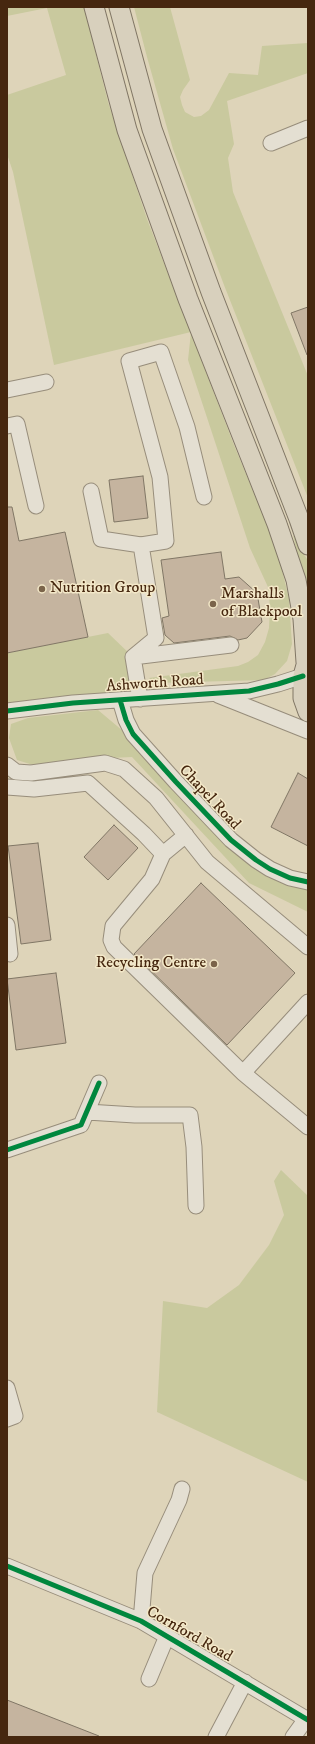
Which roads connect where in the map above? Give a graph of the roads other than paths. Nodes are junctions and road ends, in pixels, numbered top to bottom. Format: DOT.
graph roads {
  1 [pos="94,7"];
  2 [pos="119,7"];
  3 [pos="308,128"];
  4 [pos="271,143"];
  5 [pos="46,382"];
  6 [pos="7,390"];
  7 [pos="7,426"];
  8 [pos="91,491"];
  9 [pos="204,497"];
  10 [pos="36,506"];
  11 [pos="304,525"];
  12 [pos="141,545"];
  13 [pos="308,545"];
  14 [pos="231,645"];
  15 [pos="133,657"];
  16 [pos="305,665"];
  17 [pos="212,693"];
  18 [pos="140,699"];
  19 [pos="120,700"];
  20 [pos="7,711"];
  21 [pos="308,712"];
  22 [pos="308,731"];
  23 [pos="7,765"];
  24 [pos="7,787"];
  25 [pos="186,835"];
  26 [pos="163,854"];
  27 [pos="308,882"];
  28 [pos="7,925"];
  29 [pos="308,947"];
  30 [pos="10,954"];
  31 [pos="308,1002"];
  32 [pos="243,1073"];
  33 [pos="99,1082"];
  34 [pos="87,1112"];
  35 [pos="308,1126"];
  36 [pos="7,1150"];
  37 [pos="196,1206"];
  38 [pos="7,1388"];
  39 [pos="7,1419"];
  40 [pos="182,1489"];
  41 [pos="7,1566"];
  42 [pos="141,1621"];
  43 [pos="167,1636"];
  44 [pos="149,1679"];
  45 [pos="245,1682"];
  46 [pos="307,1719"];
  47 [pos="216,1737"];
  48 [pos="293,1737"];
  1 -- 16 [label="main road"];
  2 -- 11 [label="main road"];
  3 -- 4 [label="street"];
  5 -- 6 [label="street"];
  7 -- 10 [label="street"];
  8 -- 12 [label="street"];
  9 -- 12 [label="street"];
  11 -- 13 [label="main road"];
  12 -- 15 [label="street"];
  14 -- 15 [label="street"];
  15 -- 18 [label="street"];
  16 -- 17 [label="street, Ashworth Road"];
  16 -- 21 [label="main road"];
  17 -- 18 [label="street, Ashworth Road"];
  17 -- 22 [label="street, Ashworth Road"];
  18 -- 19 [label="street, Ashworth Road"];
  19 -- 20 [label="street, Ashworth Road"];
  19 -- 27 [label="street, Chapel Road"];
  23 -- 25 [label="street"];
  24 -- 26 [label="street"];
  25 -- 26 [label="street"];
  25 -- 29 [label="street"];
  26 -- 32 [label="street"];
  28 -- 30 [label="street"];
  31 -- 32 [label="street"];
  32 -- 35 [label="street"];
  33 -- 34 [label="street"];
  34 -- 36 [label="street"];
  34 -- 37 [label="street"];
  38 -- 39 [label="street"];
  40 -- 42 [label="street"];
  41 -- 42 [label="street, Cornford Road"];
  42 -- 43 [label="street, Cornford Road"];
  43 -- 44 [label="street"];
  43 -- 45 [label="street, Cornford Road"];
  45 -- 46 [label="street, Cornford Road"];
  45 -- 47 [label="street"];
  46 -- 48 [label="street"];
}
